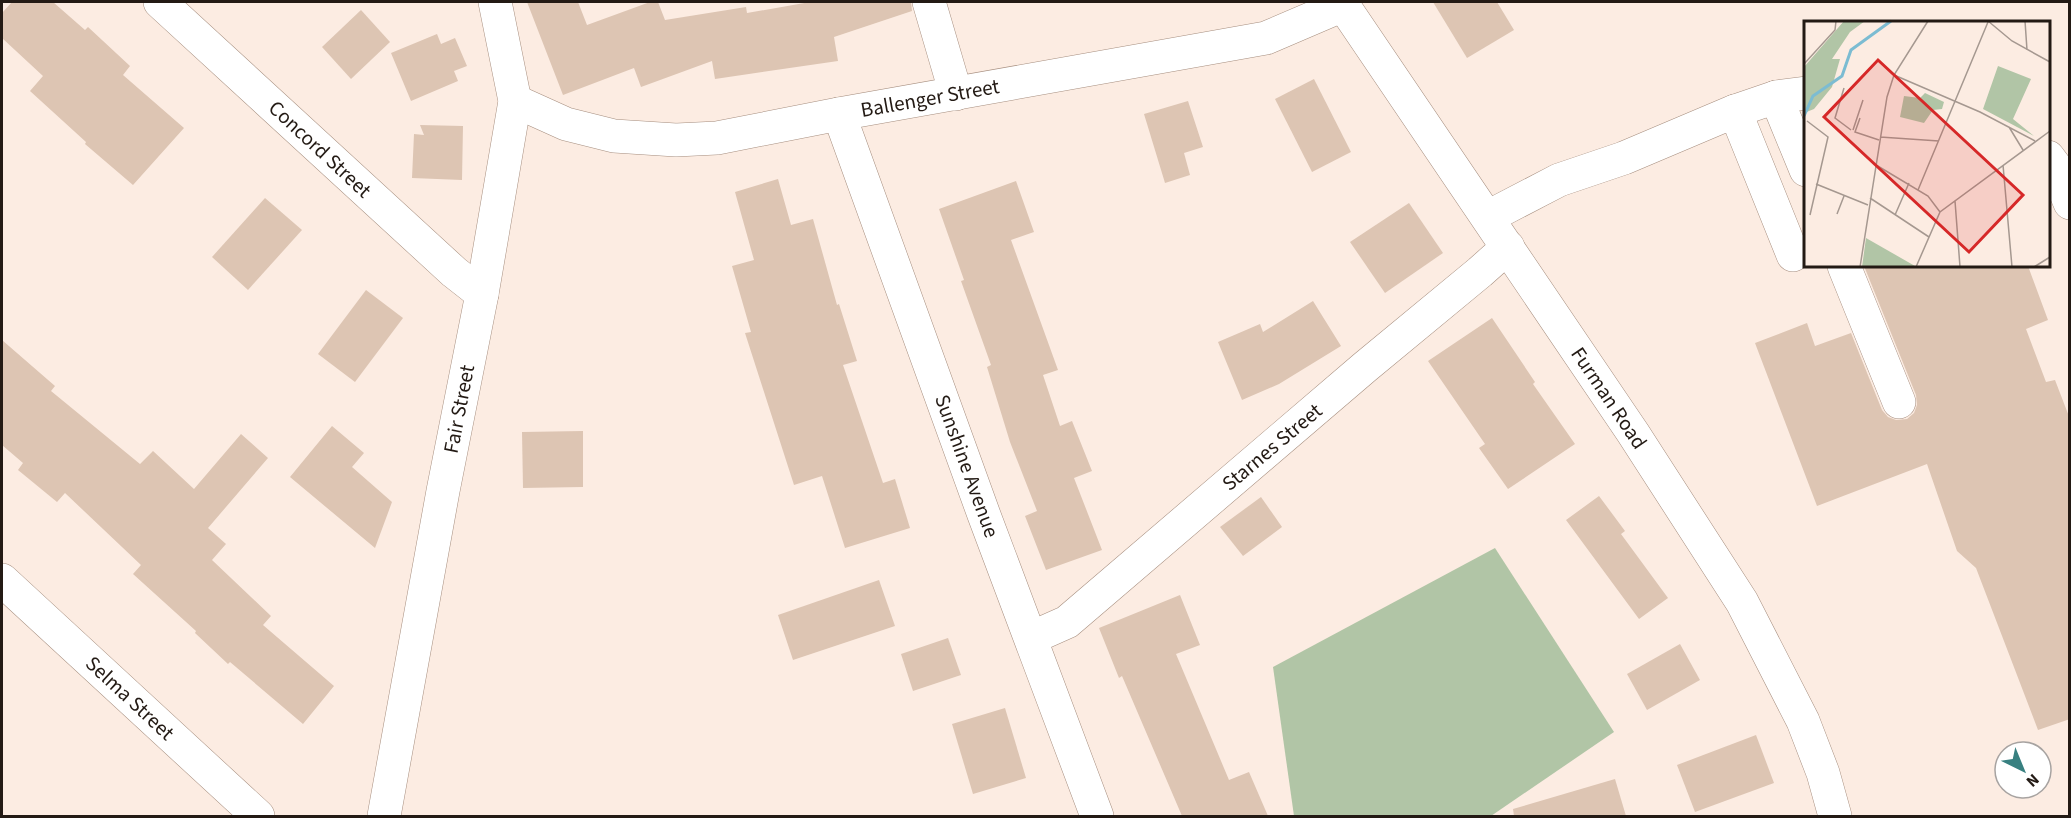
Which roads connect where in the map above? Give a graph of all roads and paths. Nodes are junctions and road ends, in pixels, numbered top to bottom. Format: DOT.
graph roads {
  1 [pos="160,2"];
  2 [pos="495,2"];
  3 [pos="929,2"];
  4 [pos="1342,3"];
  5 [pos="956,94"];
  6 [pos="1791,95"];
  7 [pos="515,101"];
  8 [pos="1735,111"];
  9 [pos="839,114"];
  10 [pos="2050,159"];
  11 [pos="1804,160"];
  12 [pos="2070,203"];
  13 [pos="1488,217"];
  14 [pos="1508,247"];
  15 [pos="1793,255"];
  16 [pos="1844,267"];
  17 [pos="482,294"];
  18 [pos="1899,402"];
  19 [pos="2,580"];
  20 [pos="1031,638"];
  21 [pos="258,816"];
  22 [pos="384,816"];
  23 [pos="1097,816"];
  24 [pos="1835,816"];
  1 -- 17 [label="street, Concord Street"];
  2 -- 7 [label="street, Fair Street"];
  3 -- 5 [label="street"];
  4 -- 5 [label="street, Ballenger Street"];
  4 -- 13 [label="street, Furman Road"];
  5 -- 9 [label="street, Ballenger Street"];
  6 -- 8 [label="street"];
  6 -- 11 [label="street"];
  7 -- 9 [label="street, Ballenger Street"];
  7 -- 17 [label="street, Fair Street"];
  8 -- 13 [label="street"];
  8 -- 15 [label="street"];
  9 -- 20 [label="street, Sunshine Avenue"];
  10 -- 12 [label="street"];
  13 -- 14 [label="street, Furman Road"];
  14 -- 20 [label="street, Starnes Street"];
  14 -- 24 [label="street, Furman Road"];
  16 -- 18 [label="street"];
  17 -- 22 [label="street, Fair Street"];
  19 -- 21 [label="street, Selma Street"];
  20 -- 23 [label="street, Sunshine Avenue"];
}
